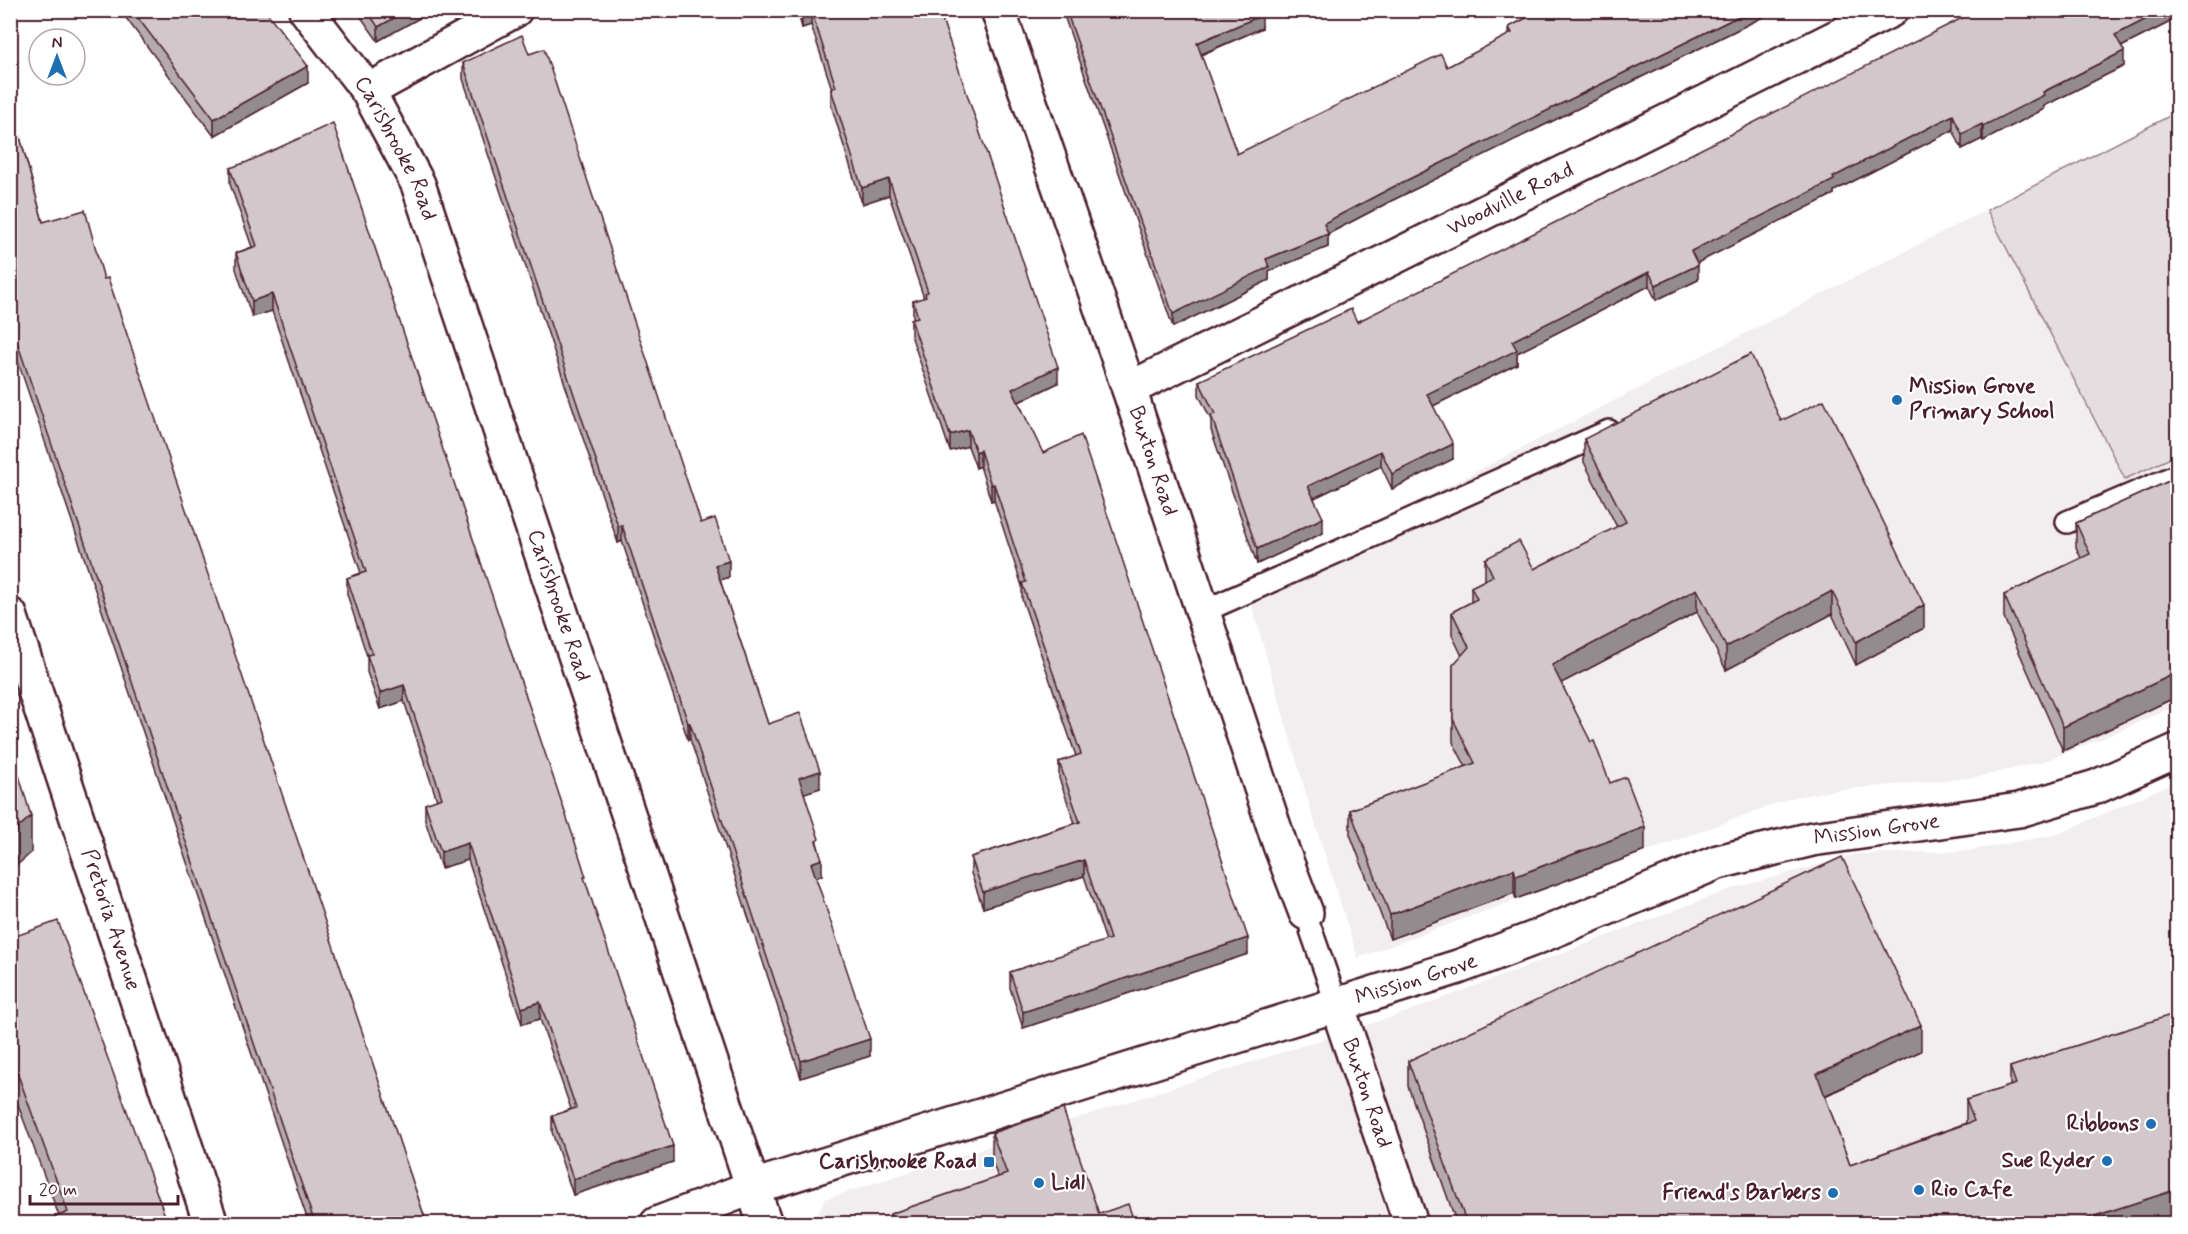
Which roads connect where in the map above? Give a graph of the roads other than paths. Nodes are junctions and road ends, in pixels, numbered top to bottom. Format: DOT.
graph roads {
  1 [pos="306,10"];
  2 [pos="515,10"];
  3 [pos="998,10"];
  4 [pos="1891,10"];
  5 [pos="368,91"];
  6 [pos="1129,389"];
  7 [pos="1626,424"];
  8 [pos="2178,475"];
  9 [pos="2067,522"];
  10 [pos="1202,612"];
  11 [pos="12,629"];
  12 [pos="2178,750"];
  13 [pos="1309,922"];
  14 [pos="1337,1005"];
  15 [pos="753,1187"];
  16 [pos="211,1224"];
  17 [pos="657,1224"];
  18 [pos="765,1224"];
  19 [pos="1411,1224"];
  1 -- 5 [label="street, Carisbrooke Road"];
  2 -- 5 [label="street"];
  3 -- 6 [label="street, Buxton Road"];
  4 -- 6 [label="street, Woodville Road"];
  5 -- 15 [label="street, Carisbrooke Road"];
  6 -- 10 [label="street, Buxton Road"];
  7 -- 10 [label="lane"];
  8 -- 9 [label="lane"];
  10 -- 13 [label="street, Buxton Road"];
  11 -- 16 [label="street, Pretoria Avenue"];
  12 -- 14 [label="street, Mission Grove"];
  13 -- 14 [label="lane, Buxton Road"];
  14 -- 15 [label="street, Mission Grove"];
  14 -- 19 [label="street, Buxton Road"];
  15 -- 17 [label="street, Mission Grove"];
  15 -- 18 [label="street, Carisbrooke Road"];
}
